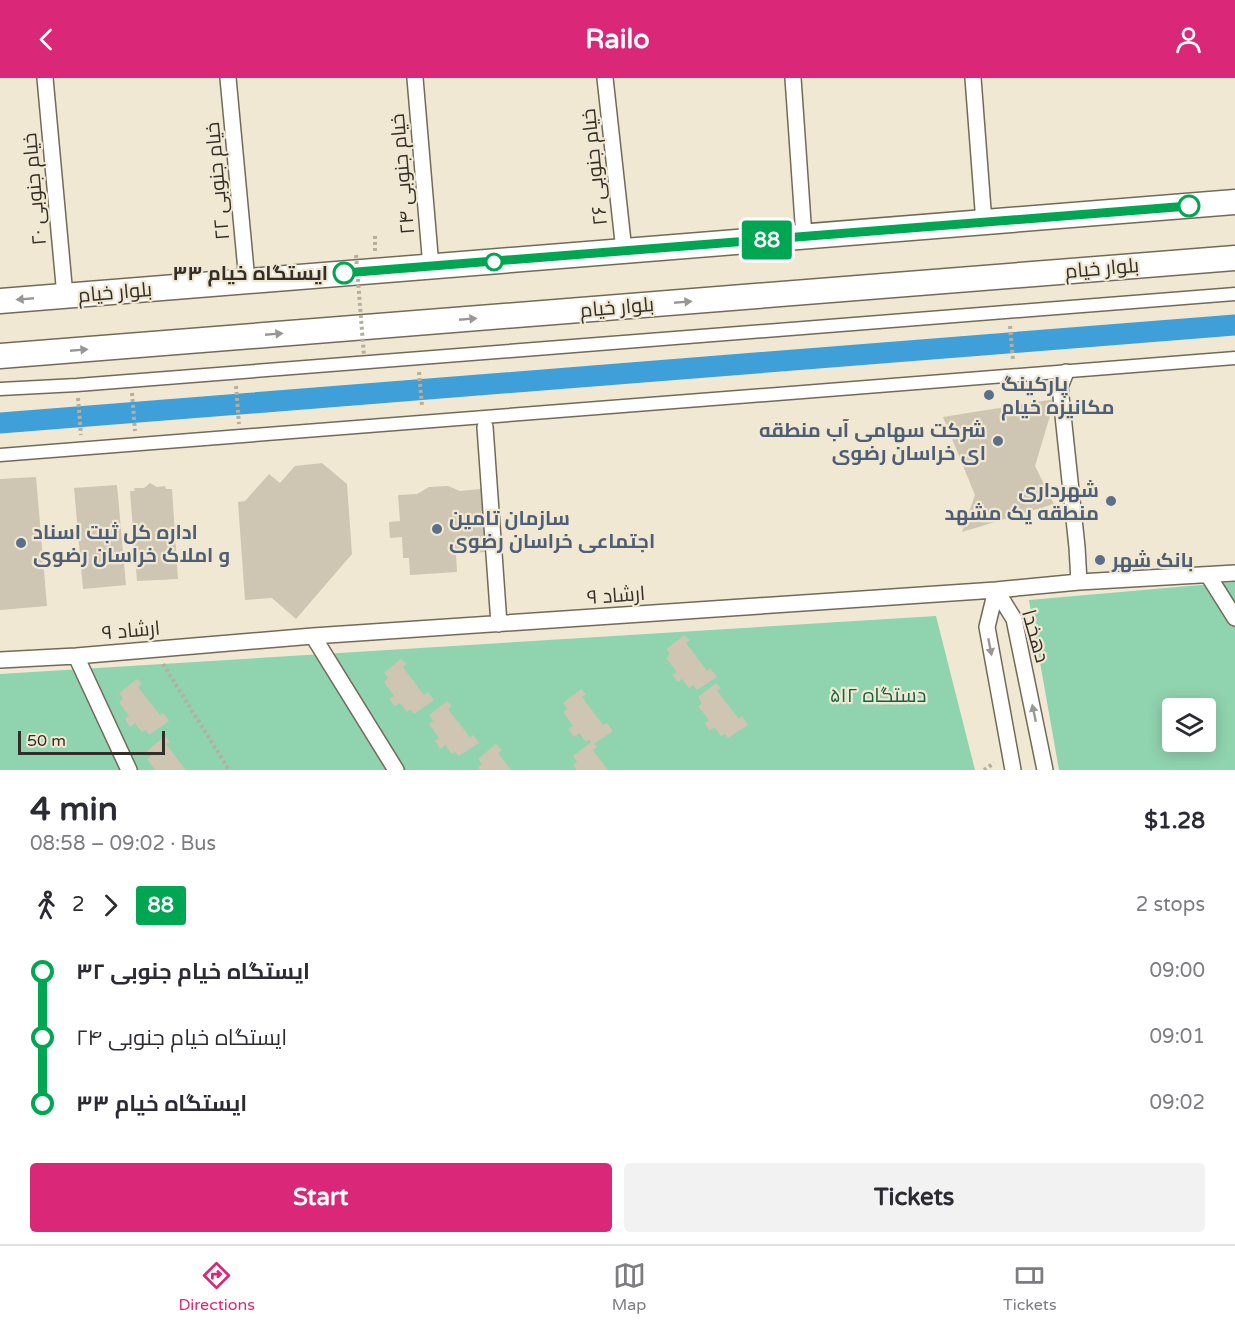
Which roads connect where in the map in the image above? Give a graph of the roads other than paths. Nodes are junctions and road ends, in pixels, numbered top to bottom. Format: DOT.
graph roads {
  1 [pos="45,78"];
  2 [pos="228,78"];
  3 [pos="416,78"];
  4 [pos="605,78"];
  5 [pos="793,78"];
  6 [pos="973,78"];
  7 [pos="1235,202"];
  8 [pos="984,223"];
  9 [pos="804,237"];
  10 [pos="624,251"];
  11 [pos="1235,258"];
  12 [pos="430,267"];
  13 [pos="247,281"];
  14 [pos="1235,294"];
  15 [pos="65,296"];
  16 [pos="0,301"];
  17 [pos="0,356"];
  18 [pos="1235,358"];
  19 [pos="1066,372"];
  20 [pos="0,389"];
  21 [pos="485,427"];
  22 [pos="0,455"];
  23 [pos="1235,573"];
  24 [pos="1208,575"];
  25 [pos="1079,582"];
  26 [pos="996,590"];
  27 [pos="1235,618"];
  28 [pos="499,624"];
  29 [pos="313,636"];
  30 [pos="76,656"];
  31 [pos="0,660"];
  32 [pos="129,770"];
  33 [pos="396,770"];
  34 [pos="1013,770"];
  35 [pos="1045,770"];
  1 -- 15 [label="street, خیام جنوبی ۲۰"];
  2 -- 13 [label="street, خیام جنوبی ۲۲"];
  3 -- 12 [label="street, خیام جنوبی ۲۴"];
  4 -- 10 [label="street, خیام جنوبی ۲۶"];
  5 -- 9 [label="street"];
  6 -- 8 [label="street"];
  7 -- 8 [label="main road, بلوار خیام"];
  8 -- 9 [label="main road, بلوار خیام"];
  9 -- 10 [label="main road, بلوار خیام"];
  10 -- 12 [label="main road, بلوار خیام"];
  17 -- 11 [label="main road, بلوار خیام, one-way"];
  12 -- 13 [label="main road, بلوار خیام"];
  13 -- 15 [label="main road, بلوار خیام"];
  14 -- 20 [label="street"];
  15 -- 16 [label="main road, بلوار خیام, one-way"];
  18 -- 19 [label="street"];
  19 -- 22 [label="street"];
  19 -- 25 [label="street"];
  21 -- 28 [label="street"];
  23 -- 24 [label="street, ارشاد ۹"];
  24 -- 25 [label="street, ارشاد ۹"];
  24 -- 27 [label="street"];
  25 -- 26 [label="street, ارشاد ۹"];
  26 -- 28 [label="street, ارشاد ۹"];
  26 -- 34 [label="street, دهخدا, one-way"];
  35 -- 26 [label="street, دهخدا, one-way"];
  28 -- 29 [label="street, ارشاد ۹"];
  29 -- 30 [label="street, ارشاد ۹"];
  29 -- 33 [label="street"];
  30 -- 31 [label="street, ارشاد ۹"];
  30 -- 32 [label="street"];
}
